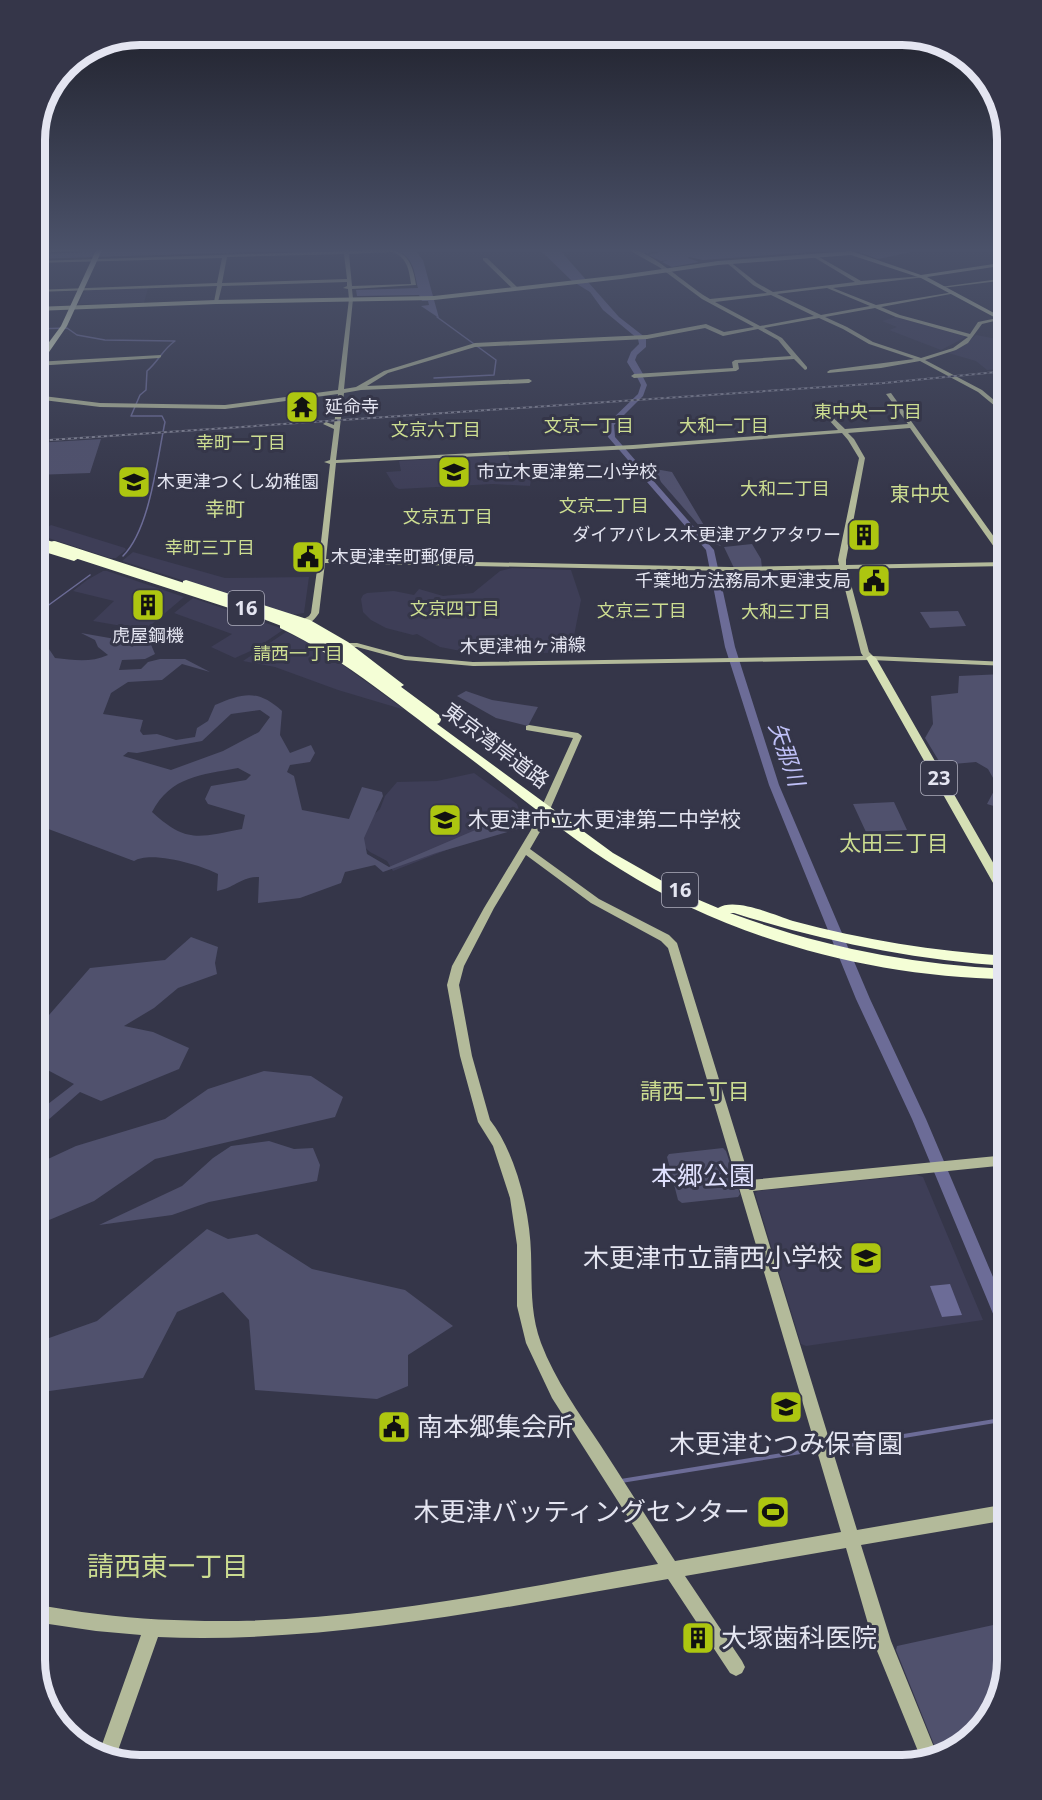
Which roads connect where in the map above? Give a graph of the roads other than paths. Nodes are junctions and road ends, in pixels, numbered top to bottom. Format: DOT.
graph roads {
  1 [pos="60,332"];
  2 [pos="345,332"];
  3 [pos="674,332"];
  4 [pos="719,332"];
  5 [pos="736,332"];
  6 [pos="769,332"];
  7 [pos="849,332"];
  8 [pos="955,332"];
  9 [pos="973,332"];
  10 [pos="971,336"];
  11 [pos="45,351"];
  12 [pos="159,357"];
  13 [pos="795,357"];
  14 [pos="920,359"];
  15 [pos="45,363"];
  16 [pos="805,368"];
  17 [pos="830,372"];
  18 [pos="634,376"];
  19 [pos="529,381"];
  20 [pos="362,388"];
  21 [pos="339,393"];
  22 [pos="888,394"];
  23 [pos="45,398"];
  24 [pos="997,405"];
  25 [pos="825,409"];
  26 [pos="911,426"];
  27 [pos="847,432"];
  28 [pos="330,462"];
  29 [pos="45,542"];
  30 [pos="45,542"];
  31 [pos="997,544"];
  32 [pos="45,549"];
  33 [pos="319,561"];
  34 [pos="118,562"];
  35 [pos="997,564"];
  36 [pos="845,567"];
  37 [pos="306,622"];
  38 [pos="289,629"];
  39 [pos="315,635"];
  40 [pos="344,644"];
  41 [pos="323,646"];
  42 [pos="871,658"];
  43 [pos="997,664"];
  44 [pos="529,728"];
  45 [pos="461,738"];
  46 [pos="546,806"];
  47 [pos="525,850"];
  48 [pos="997,878"];
  49 [pos="722,912"];
  50 [pos="830,946"];
  51 [pos="997,960"];
  52 [pos="997,967"];
  53 [pos="997,973"];
  54 [pos="997,980"];
  55 [pos="997,1161"];
  56 [pos="744,1186"];
  57 [pos="997,1514"];
  58 [pos="850,1539"];
  59 [pos="671,1570"];
  60 [pos="45,1615"];
  61 [pos="153,1627"];
  62 [pos="736,1667"];
  63 [pos="109,1750"];
  64 [pos="927,1752"];
  1 -- 11 [label="highway"];
  2 -- 21 [label="street"];
  3 -- 20 [label="street"];
  4 -- 5 [label="street"];
  6 -- 13 [label="street"];
  7 -- 14 [label="street"];
  8 -- 10 [label="street"];
  9 -- 10 [label="street"];
  10 -- 14 [label="street"];
  12 -- 15 [label="street"];
  13 -- 16 [label="street"];
  13 -- 18 [label="street"];
  14 -- 17 [label="street"];
  14 -- 24 [label="street"];
  19 -- 20 [label="street"];
  20 -- 21 [label="street"];
  21 -- 23 [label="street"];
  21 -- 28 [label="street"];
  22 -- 26 [label="street"];
  25 -- 27 [label="street"];
  26 -- 27 [label="street"];
  26 -- 31 [label="street"];
  27 -- 28 [label="street"];
  27 -- 36 [label="street"];
  28 -- 33 [label="street"];
  29 -- 34 [label="highway, 16"];
  30 -- 39 [label="highway, 東京湾岸道路 / 16, bridge"];
  32 -- 38 [label="highway, 東京湾岸道路 / 16"];
  33 -- 36 [label="street"];
  33 -- 37 [label="street"];
  34 -- 37 [label="highway, 16"];
  34 -- 39 [label="highway, 16, bridge"];
  35 -- 36 [label="street"];
  36 -- 42 [label="street"];
  37 -- 38 [label="street"];
  37 -- 40 [label="highway, 16"];
  38 -- 41 [label="highway, 東京湾岸道路 / 16"];
  39 -- 45 [label="highway, 東京湾岸道路 / 16, bridge"];
  40 -- 41 [label="street, 木更津袖ヶ浦線"];
  40 -- 42 [label="street, 木更津袖ヶ浦線"];
  40 -- 45 [label="highway, 16"];
  41 -- 46 [label="highway, 東京湾岸道路 / 16"];
  42 -- 43 [label="street"];
  42 -- 48 [label="main road, 23"];
  44 -- 46 [label="street"];
  45 -- 46 [label="highway, 東京湾岸道路 / 16"];
  46 -- 47 [label="street"];
  46 -- 49 [label="highway, 東京湾岸道路 / 16"];
  47 -- 56 [label="street"];
  47 -- 59 [label="street"];
  49 -- 50 [label="highway, 16"];
  49 -- 50 [label="highway, 16"];
  50 -- 51 [label="highway, 16"];
  50 -- 52 [label="highway, 16"];
  50 -- 53 [label="highway, 16"];
  50 -- 54 [label="highway, 16"];
  55 -- 56 [label="street"];
  56 -- 58 [label="street"];
  57 -- 58 [label="street"];
  58 -- 59 [label="street"];
  58 -- 64 [label="street"];
  59 -- 61 [label="street"];
  59 -- 62 [label="street"];
  60 -- 61 [label="street"];
  61 -- 63 [label="street"];
}
